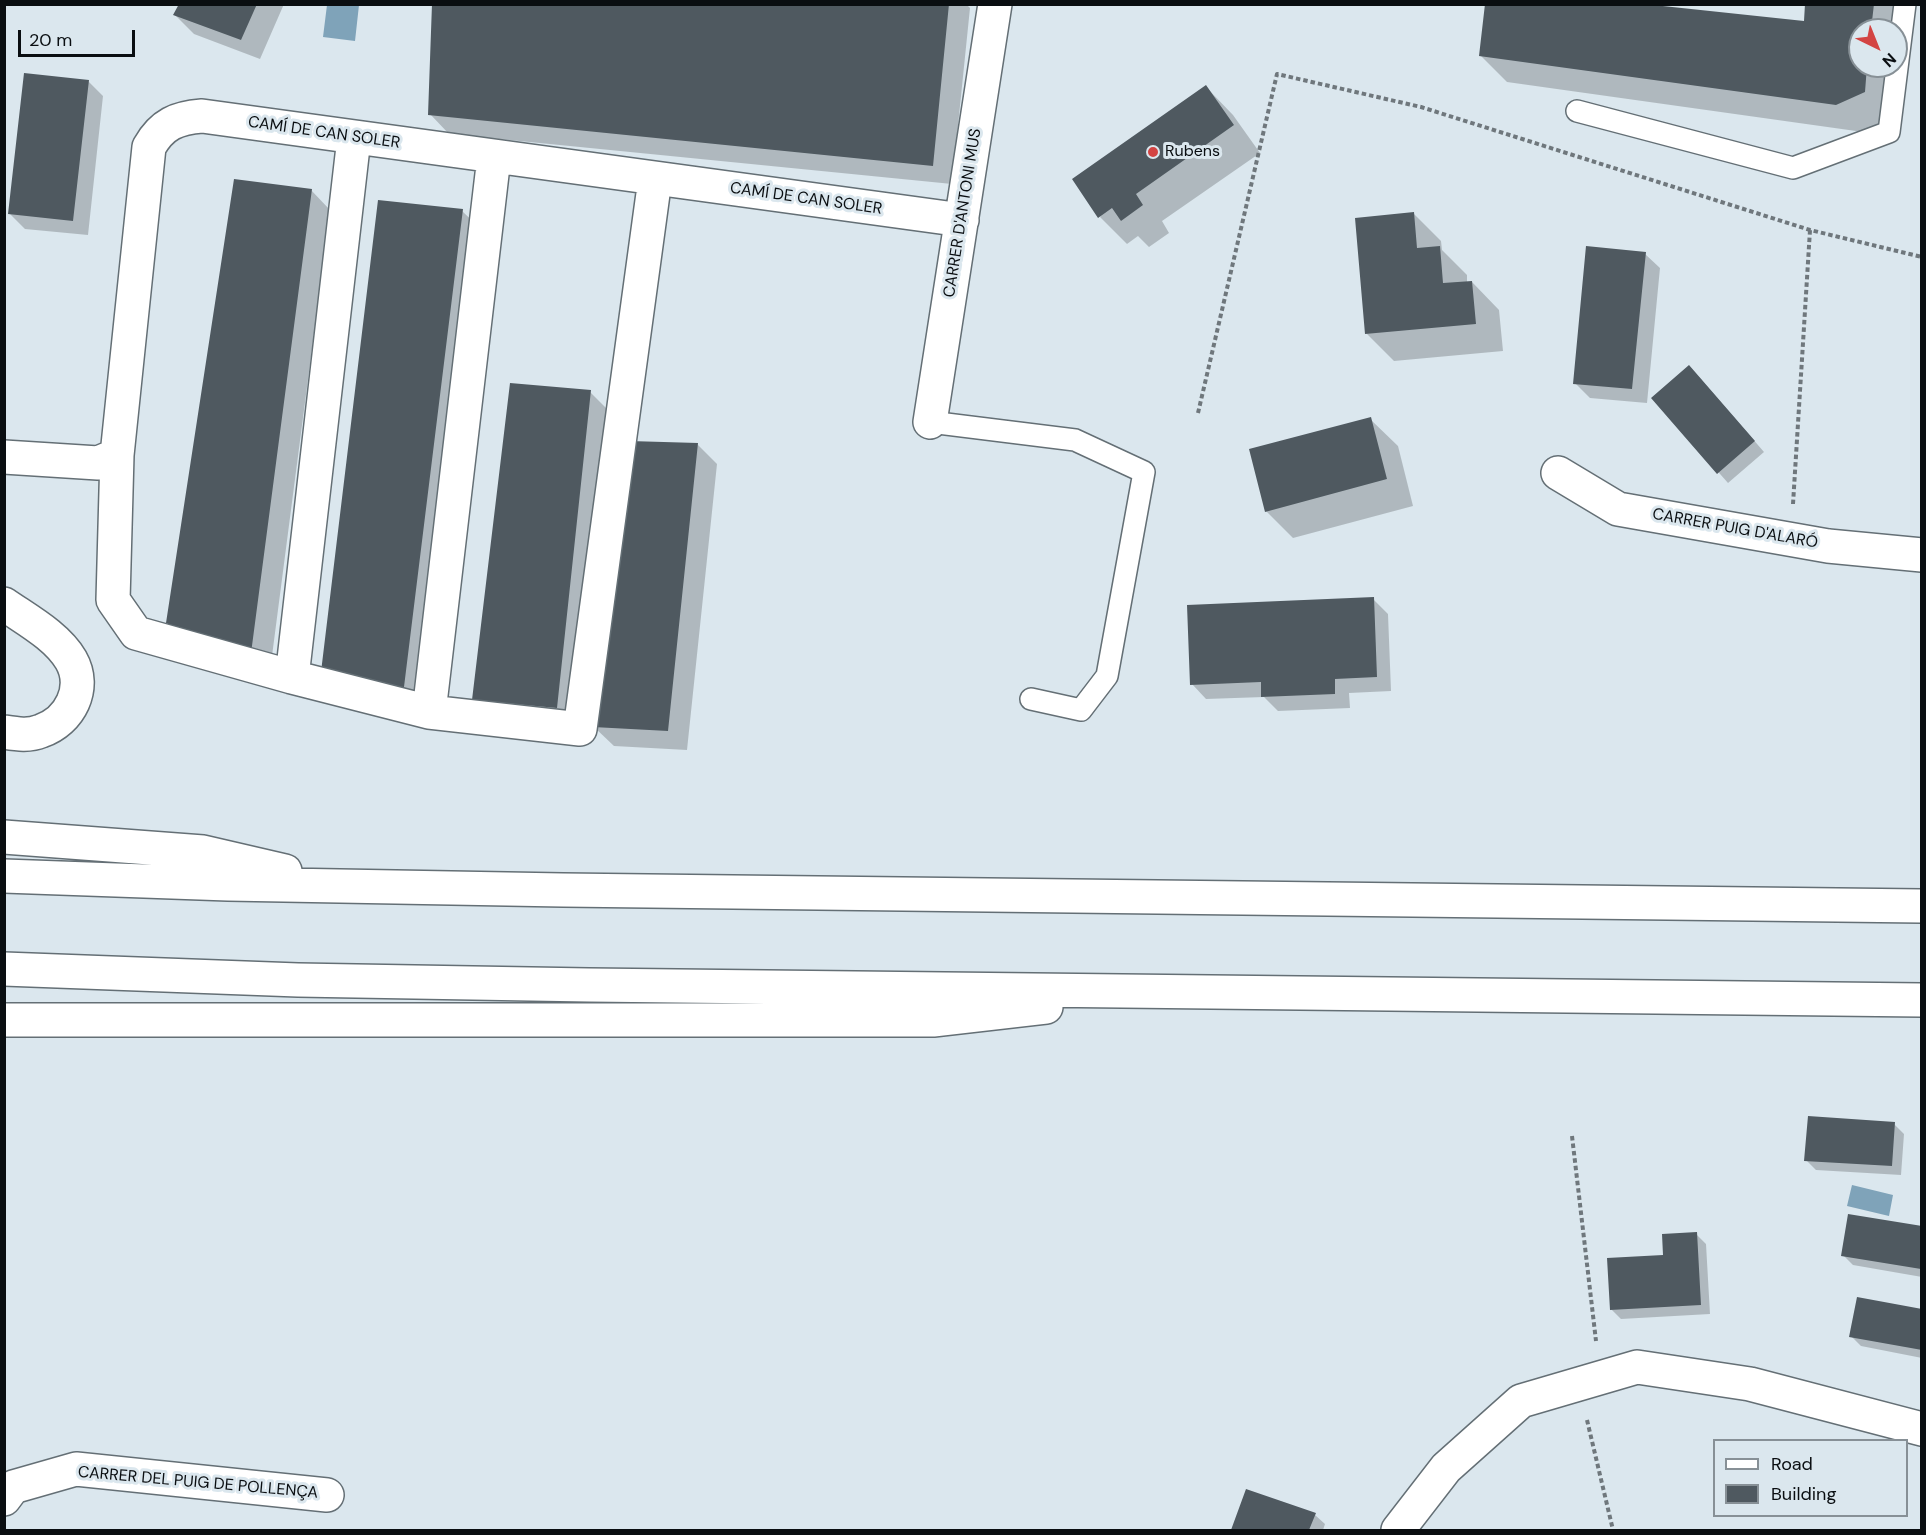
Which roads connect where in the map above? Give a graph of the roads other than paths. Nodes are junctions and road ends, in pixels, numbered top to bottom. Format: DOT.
graph roads {
  1 [pos="995,4"];
  2 [pos="1905,4"];
  3 [pos="1577,111"];
  4 [pos="354,138"];
  5 [pos="494,157"];
  6 [pos="655,179"];
  7 [pos="962,220"];
  8 [pos="930,422"];
  9 [pos="117,455"];
  10 [pos="4,457"];
  11 [pos="1558,473"];
  12 [pos="1922,555"];
  13 [pos="4,604"];
  14 [pos="292,676"];
  15 [pos="1030,699"];
  16 [pos="429,712"];
  17 [pos="4,732"];
  18 [pos="4,837"];
  19 [pos="4,876"];
  20 [pos="348,886"];
  21 [pos="1922,906"];
  22 [pos="4,969"];
  23 [pos="1178,991"];
  24 [pos="1922,1000"];
  25 [pos="4,1020"];
  26 [pos="1922,1429"];
  27 [pos="327,1495"];
  28 [pos="4,1499"];
  29 [pos="1398,1530"];
  1 -- 7 [label="main road, CARRER D'ANTONI MUS"];
  2 -- 3 [label="lane"];
  4 -- 5 [label="main road, CAMÍ DE CAN SOLER"];
  4 -- 9 [label="main road, CAMÍ DE CAN SOLER"];
  4 -- 14 [label="main road"];
  5 -- 6 [label="main road, CAMÍ DE CAN SOLER"];
  5 -- 16 [label="main road"];
  6 -- 7 [label="main road, CAMÍ DE CAN SOLER"];
  6 -- 16 [label="main road"];
  7 -- 8 [label="main road, CARRER D'ANTONI MUS"];
  8 -- 15 [label="lane"];
  9 -- 10 [label="main road"];
  9 -- 14 [label="main road, CAMÍ DE CAN SOLER"];
  11 -- 12 [label="main road, CARRER PUIG D'ALARÓ"];
  13 -- 17 [label="main road"];
  14 -- 16 [label="main road"];
  18 -- 20 [label="main road"];
  19 -- 20 [label="main road"];
  20 -- 21 [label="main road"];
  22 -- 23 [label="main road"];
  23 -- 24 [label="main road"];
  23 -- 25 [label="main road"];
  26 -- 29 [label="main road"];
  27 -- 28 [label="main road, CARRER DEL PUIG DE POLLENÇA"];
}
